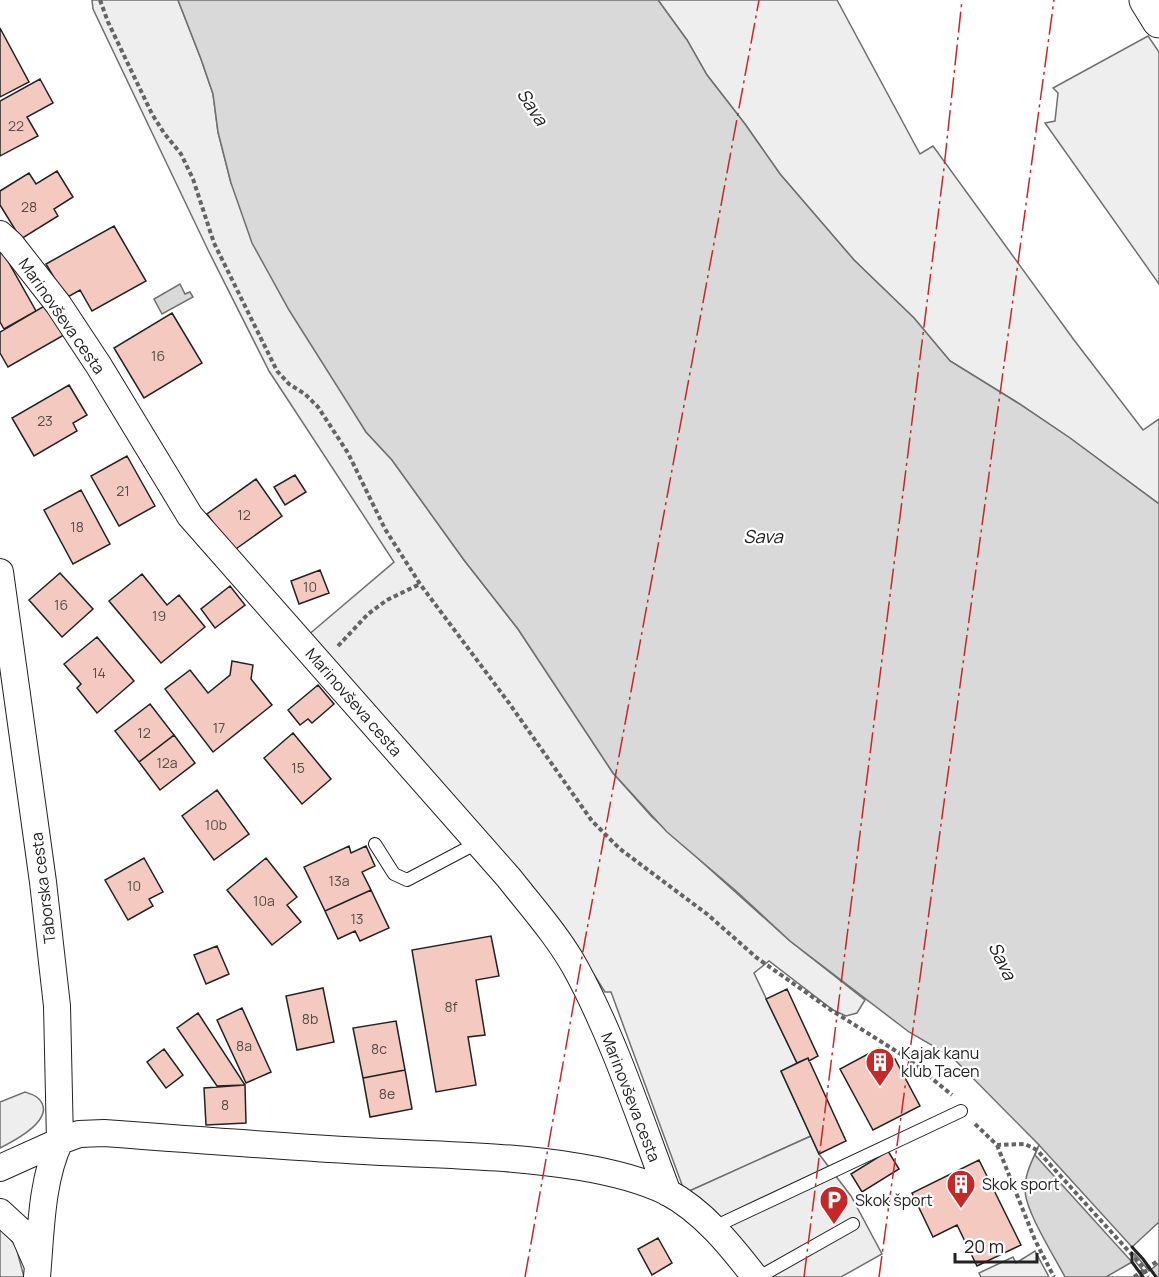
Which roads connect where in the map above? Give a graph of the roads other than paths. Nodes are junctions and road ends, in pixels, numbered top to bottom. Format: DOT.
graph roads {
  1 [pos="1146,0"];
  2 [pos="1159,21"];
  3 [pos="0,234"];
  4 [pos="0,572"];
  5 [pos="477,843"];
  6 [pos="375,844"];
  7 [pos="961,1111"];
  8 [pos="60,1141"];
  9 [pos="0,1168"];
  10 [pos="668,1192"];
  11 [pos="0,1212"];
  12 [pos="853,1224"];
  13 [pos="712,1228"];
  14 [pos="38,1272"];
  15 [pos="757,1277"];
  1 -- 2 [label="street"];
  3 -- 5 [label="street, Marinovševa cesta"];
  4 -- 8 [label="street, Taborska cesta"];
  5 -- 6 [label="lane"];
  5 -- 10 [label="street, Marinovševa cesta"];
  7 -- 13 [label="lane"];
  8 -- 9 [label="street"];
  8 -- 10 [label="street, Marinovševa cesta"];
  8 -- 14 [label="street"];
  10 -- 13 [label="street, Marinovševa cesta"];
  11 -- 14 [label="street"];
  12 -- 15 [label="lane"];
  13 -- 15 [label="street, Marinovševa cesta"];
}
